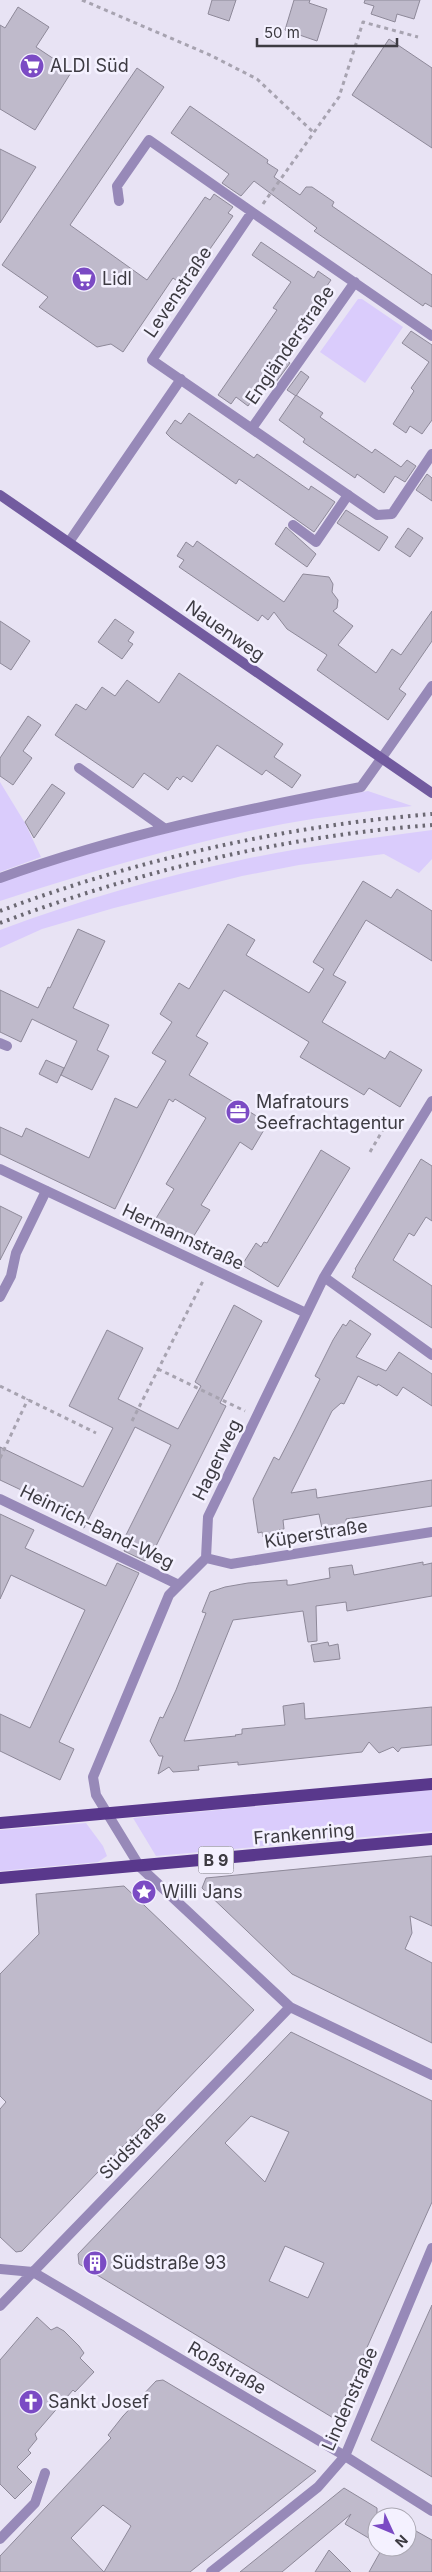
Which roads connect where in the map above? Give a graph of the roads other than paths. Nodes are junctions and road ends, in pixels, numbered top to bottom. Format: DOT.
graph roads {
  1 [pos="119,201"];
  2 [pos="254,213"];
  3 [pos="355,282"];
  4 [pos="432,336"];
  5 [pos="181,379"];
  6 [pos="252,428"];
  7 [pos="432,454"];
  8 [pos="0,495"];
  9 [pos="348,495"];
  10 [pos="293,525"];
  11 [pos="69,542"];
  12 [pos="432,686"];
  13 [pos="381,759"];
  14 [pos="79,768"];
  15 [pos="432,793"];
  16 [pos="164,828"];
  17 [pos="0,878"];
  18 [pos="432,1101"];
  19 [pos="0,1169"];
  20 [pos="46,1191"];
  21 [pos="324,1277"];
  22 [pos="0,1297"];
  23 [pos="306,1314"];
  24 [pos="432,1355"];
  25 [pos="0,1499"];
  26 [pos="432,1532"];
  27 [pos="206,1558"];
  28 [pos="179,1585"];
  29 [pos="432,1784"];
  30 [pos="108,1814"];
  31 [pos="0,1823"];
  32 [pos="432,1839"];
  33 [pos="140,1867"];
  34 [pos="0,1878"];
  35 [pos="290,2006"];
  36 [pos="432,2075"];
  37 [pos="432,2248"];
  38 [pos="0,2269"];
  39 [pos="33,2272"];
  40 [pos="0,2306"];
  41 [pos="345,2456"];
  42 [pos="45,2473"];
  43 [pos="432,2510"];
  44 [pos="0,2539"];
  45 [pos="212,2572"];
  1 -- 2 [label="street"];
  2 -- 3 [label="street, Engländerstraße"];
  2 -- 5 [label="street, Levenstraße"];
  3 -- 4 [label="street, Engländerstraße"];
  3 -- 6 [label="street, Engländerstraße"];
  5 -- 6 [label="street, Engländerstraße"];
  5 -- 11 [label="street"];
  6 -- 9 [label="street, Engländerstraße"];
  7 -- 9 [label="street, Engländerstraße"];
  8 -- 11 [label="street, Nauenweg"];
  9 -- 10 [label="street"];
  11 -- 13 [label="street, Nauenweg"];
  12 -- 13 [label="street"];
  13 -- 15 [label="street, Nauenweg"];
  13 -- 16 [label="street"];
  14 -- 16 [label="street"];
  16 -- 17 [label="street"];
  18 -- 21 [label="street, Hagerweg"];
  19 -- 20 [label="street, Hermannstraße"];
  20 -- 22 [label="street"];
  20 -- 23 [label="street, Hermannstraße"];
  21 -- 23 [label="street, Hagerweg"];
  21 -- 24 [label="street"];
  23 -- 27 [label="street, Hagerweg"];
  25 -- 28 [label="street, Heinrich-Band-Weg"];
  26 -- 27 [label="street, Küperstraße"];
  27 -- 28 [label="street"];
  28 -- 30 [label="street"];
  29 -- 30 [label="main road"];
  30 -- 31 [label="main road"];
  30 -- 33 [label="street"];
  32 -- 33 [label="main road, Frankenring / B 9"];
  33 -- 34 [label="main road, Frankenring / B 9"];
  33 -- 35 [label="street"];
  35 -- 36 [label="street"];
  35 -- 39 [label="street, Südstraße"];
  37 -- 41 [label="street, Lindenstraße"];
  38 -- 39 [label="street, Roßstraße"];
  39 -- 40 [label="street, Südstraße"];
  39 -- 41 [label="street, Roßstraße"];
  41 -- 43 [label="street, Roßstraße"];
  41 -- 45 [label="street, Lindenstraße"];
  42 -- 44 [label="street"];
}
